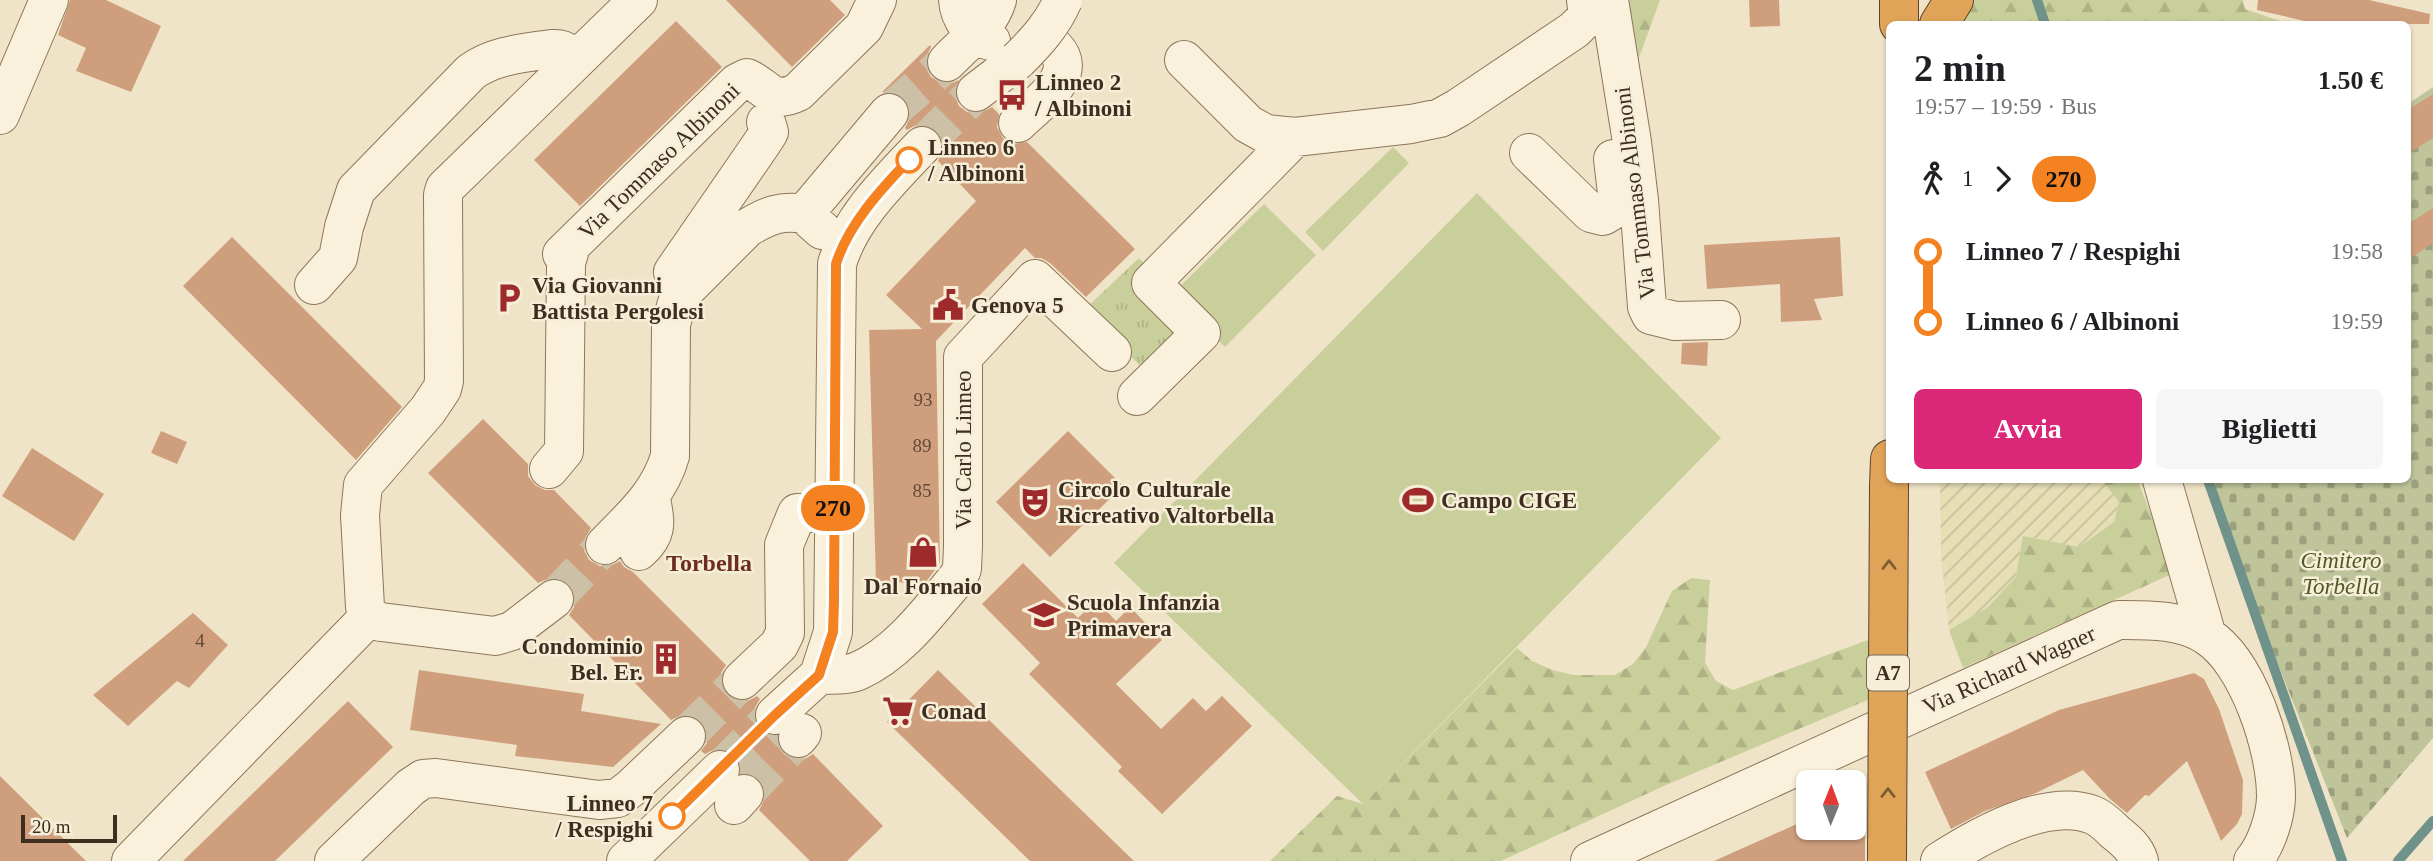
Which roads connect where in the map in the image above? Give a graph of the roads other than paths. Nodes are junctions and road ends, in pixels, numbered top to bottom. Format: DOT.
graph roads {
  1 [pos="49,0"];
  2 [pos="638,0"];
  3 [pos="877,0"];
  4 [pos="958,0"];
  5 [pos="997,0"];
  6 [pos="1063,0"];
  7 [pos="1899,0"];
  8 [pos="1954,0"];
  9 [pos="1595,5"];
  10 [pos="1899,21"];
  11 [pos="1941,21"];
  12 [pos="995,45"];
  13 [pos="1055,48"];
  14 [pos="1184,60"];
  15 [pos="947,62"];
  16 [pos="570,66"];
  17 [pos="976,92"];
  18 [pos="889,113"];
  19 [pos="0,115"];
  20 [pos="766,122"];
  21 [pos="1018,123"];
  22 [pos="1295,137"];
  23 [pos="922,146"];
  24 [pos="1529,153"];
  25 [pos="804,214"];
  26 [pos="841,249"];
  27 [pos="314,285"];
  28 [pos="683,292"];
  29 [pos="1721,320"];
  30 [pos="1112,352"];
  31 [pos="1137,396"];
  32 [pos="548,469"];
  33 [pos="1890,483"];
  34 [pos="2163,483"];
  35 [pos="833,512"];
  36 [pos="622,548"];
  37 [pos="554,599"];
  38 [pos="368,618"];
  39 [pos="2207,636"];
  40 [pos="819,675"];
  41 [pos="741,680"];
  42 [pos="792,728"];
  43 [pos="686,736"];
  44 [pos="733,790"];
  45 [pos="131,861"];
  46 [pos="334,861"];
  47 [pos="626,861"];
  48 [pos="1590,861"];
  49 [pos="1887,861"];
  50 [pos="1940,861"];
  51 [pos="2139,861"];
  52 [pos="2253,861"];
  1 -- 19 [label="street"];
  2 -- 16 [label="street"];
  3 -- 32 [label="street, Via Tommaso Albinoni"];
  4 -- 12 [label="street"];
  5 -- 12 [label="street"];
  6 -- 12 [label="street, bridge"];
  7 -- 10 [label="highway"];
  8 -- 11 [label="highway"];
  9 -- 22 [label="street"];
  9 -- 24 [label="street, Via Tommaso Albinoni"];
  9 -- 29 [label="street, Via Tommaso Albinoni"];
  12 -- 15 [label="street"];
  12 -- 17 [label="street"];
  13 -- 21 [label="street"];
  14 -- 22 [label="street"];
  16 -- 27 [label="street"];
  16 -- 38 [label="street"];
  18 -- 25 [label="street"];
  20 -- 28 [label="street"];
  22 -- 31 [label="street"];
  23 -- 26 [label="street"];
  25 -- 26 [label="street"];
  25 -- 28 [label="street"];
  26 -- 35 [label="street"];
  28 -- 36 [label="street"];
  30 -- 40 [label="street, Via Carlo Linneo"];
  49 -- 33 [label="highway, A7, one-way, bridge"];
  34 -- 39 [label="street"];
  35 -- 40 [label="street"];
  35 -- 41 [label="street"];
  37 -- 38 [label="street"];
  38 -- 45 [label="street"];
  39 -- 48 [label="street, Via Richard Wagner"];
  39 -- 52 [label="street, Via Richard Wagner"];
  40 -- 42 [label="street"];
  43 -- 46 [label="street"];
  44 -- 47 [label="street"];
  50 -- 51 [label="street"];
}
